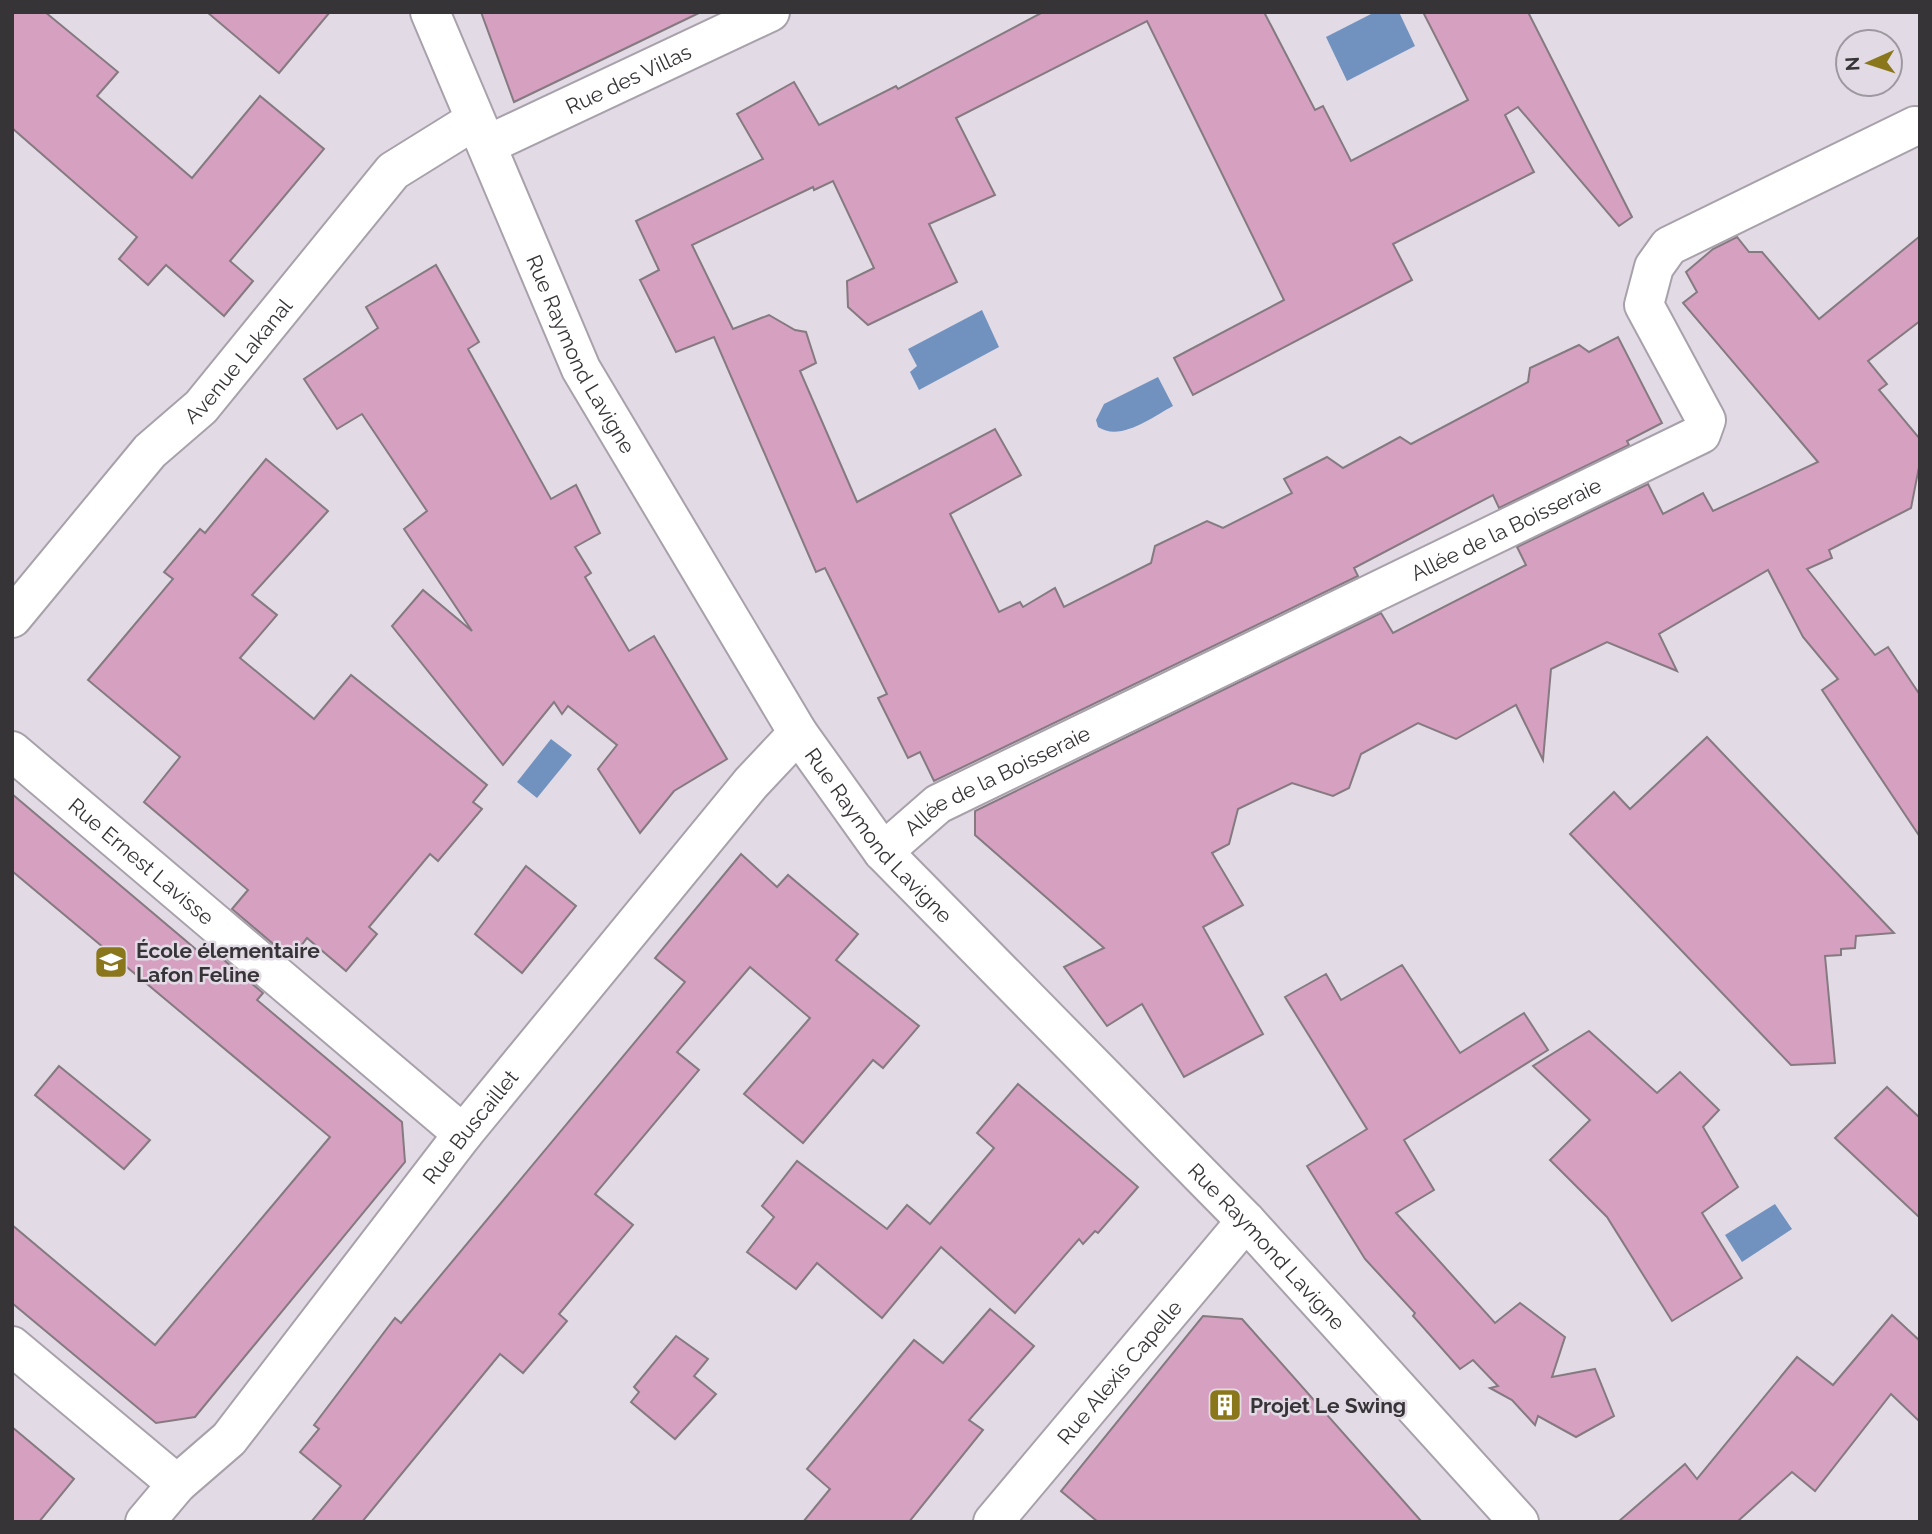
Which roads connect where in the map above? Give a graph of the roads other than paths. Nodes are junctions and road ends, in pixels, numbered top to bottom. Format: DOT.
graph roads {
  1 [pos="430,12"];
  2 [pos="770,12"];
  3 [pos="1915,126"];
  4 [pos="481,132"];
  5 [pos="12,618"];
  6 [pos="798,733"];
  7 [pos="12,751"];
  8 [pos="883,852"];
  9 [pos="463,1134"];
  10 [pos="1246,1221"];
  11 [pos="12,1346"];
  12 [pos="177,1484"];
  13 [pos="145,1522"];
  14 [pos="993,1522"];
  15 [pos="1519,1522"];
  1 -- 4 [label="street, Rue Raymond Lavigne"];
  2 -- 4 [label="street, Rue des Villas"];
  3 -- 8 [label="street, Allée de la Boisseraie"];
  4 -- 5 [label="street, Avenue Lakanal"];
  4 -- 6 [label="street, Rue Raymond Lavigne"];
  6 -- 8 [label="street, Rue Raymond Lavigne"];
  6 -- 9 [label="street, Rue Buscaillet"];
  7 -- 9 [label="street, Rue Ernest Lavisse"];
  8 -- 10 [label="street, Rue Raymond Lavigne"];
  9 -- 12 [label="street, Rue Buscaillet"];
  10 -- 14 [label="street, Rue Alexis Capelle"];
  10 -- 15 [label="street, Rue Raymond Lavigne"];
  11 -- 12 [label="street"];
  12 -- 13 [label="street, Rue Buscaillet"];
}
